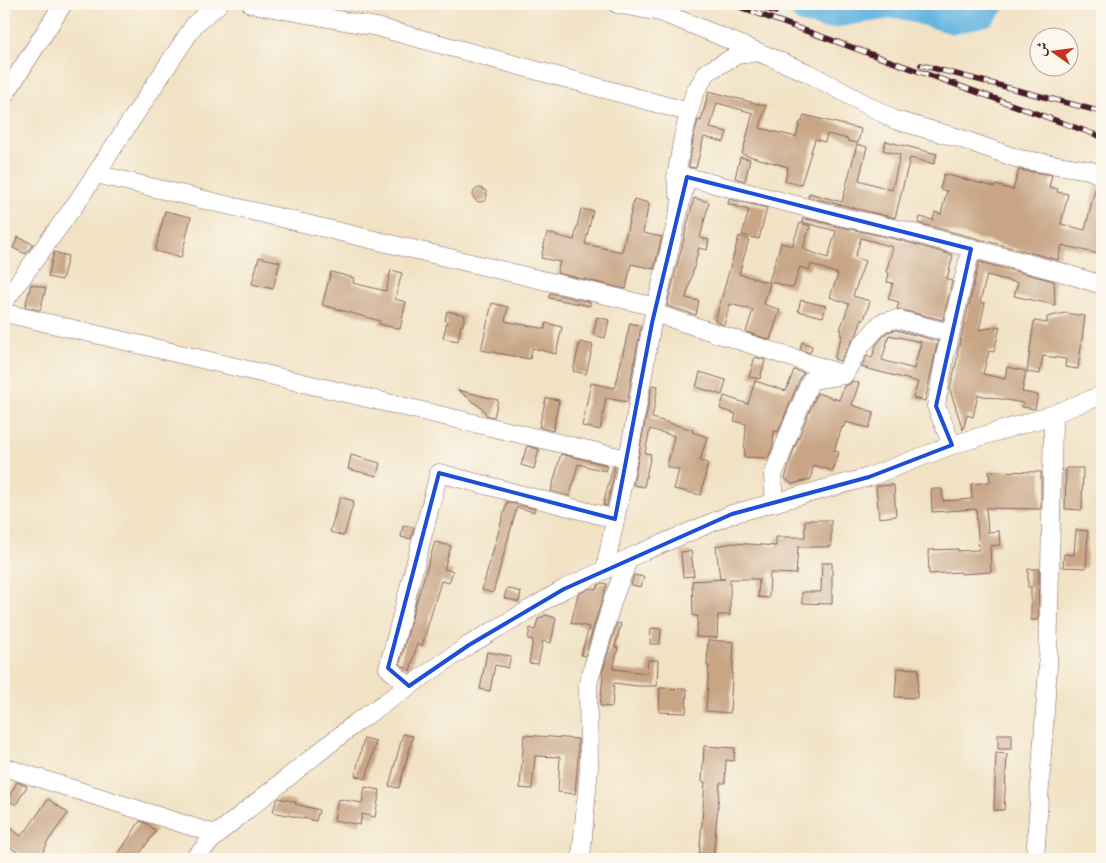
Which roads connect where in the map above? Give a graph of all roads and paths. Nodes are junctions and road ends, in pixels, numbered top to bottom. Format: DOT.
graph roads {
  1 [pos="63,4"];
  2 [pos="219,4"];
  3 [pos="251,4"];
  4 [pos="617,4"];
  5 [pos="661,8"];
  6 [pos="759,52"];
  7 [pos="4,96"];
  8 [pos="689,112"];
  9 [pos="96,174"];
  10 [pos="1102,176"];
  11 [pos="680,206"];
  12 [pos="971,249"];
  13 [pos="1102,285"];
  14 [pos="4,302"];
  15 [pos="655,310"];
  16 [pos="4,312"];
  17 [pos="950,333"];
  18 [pos="844,375"];
  19 [pos="1102,396"];
  20 [pos="1049,416"];
  21 [pos="952,445"];
  22 [pos="627,460"];
  23 [pos="775,503"];
  24 [pos="616,519"];
  25 [pos="629,558"];
  26 [pos="605,569"];
  27 [pos="410,686"];
  28 [pos="4,767"];
  29 [pos="218,835"];
  30 [pos="193,859"];
  31 [pos="581,859"];
  32 [pos="1035,859"];
  1 -- 7 [label="street"];
  2 -- 9 [label="street"];
  3 -- 8 [label="street"];
  4 -- 5 [label="street"];
  5 -- 6 [label="street"];
  6 -- 8 [label="street"];
  6 -- 10 [label="street"];
  8 -- 11 [label="street"];
  9 -- 14 [label="street"];
  9 -- 15 [label="street"];
  11 -- 12 [label="street"];
  11 -- 15 [label="street"];
  12 -- 13 [label="street"];
  12 -- 17 [label="street"];
  15 -- 18 [label="street"];
  15 -- 22 [label="street"];
  16 -- 22 [label="street"];
  17 -- 18 [label="street"];
  17 -- 21 [label="street"];
  18 -- 23 [label="street"];
  19 -- 20 [label="street"];
  20 -- 21 [label="street"];
  20 -- 32 [label="street"];
  21 -- 23 [label="street"];
  22 -- 24 [label="street"];
  23 -- 25 [label="street"];
  24 -- 26 [label="street"];
  24 -- 27 [label="street"];
  25 -- 26 [label="street"];
  25 -- 31 [label="street"];
  26 -- 27 [label="street"];
  27 -- 29 [label="street"];
  28 -- 29 [label="street"];
  29 -- 30 [label="street"];
}
